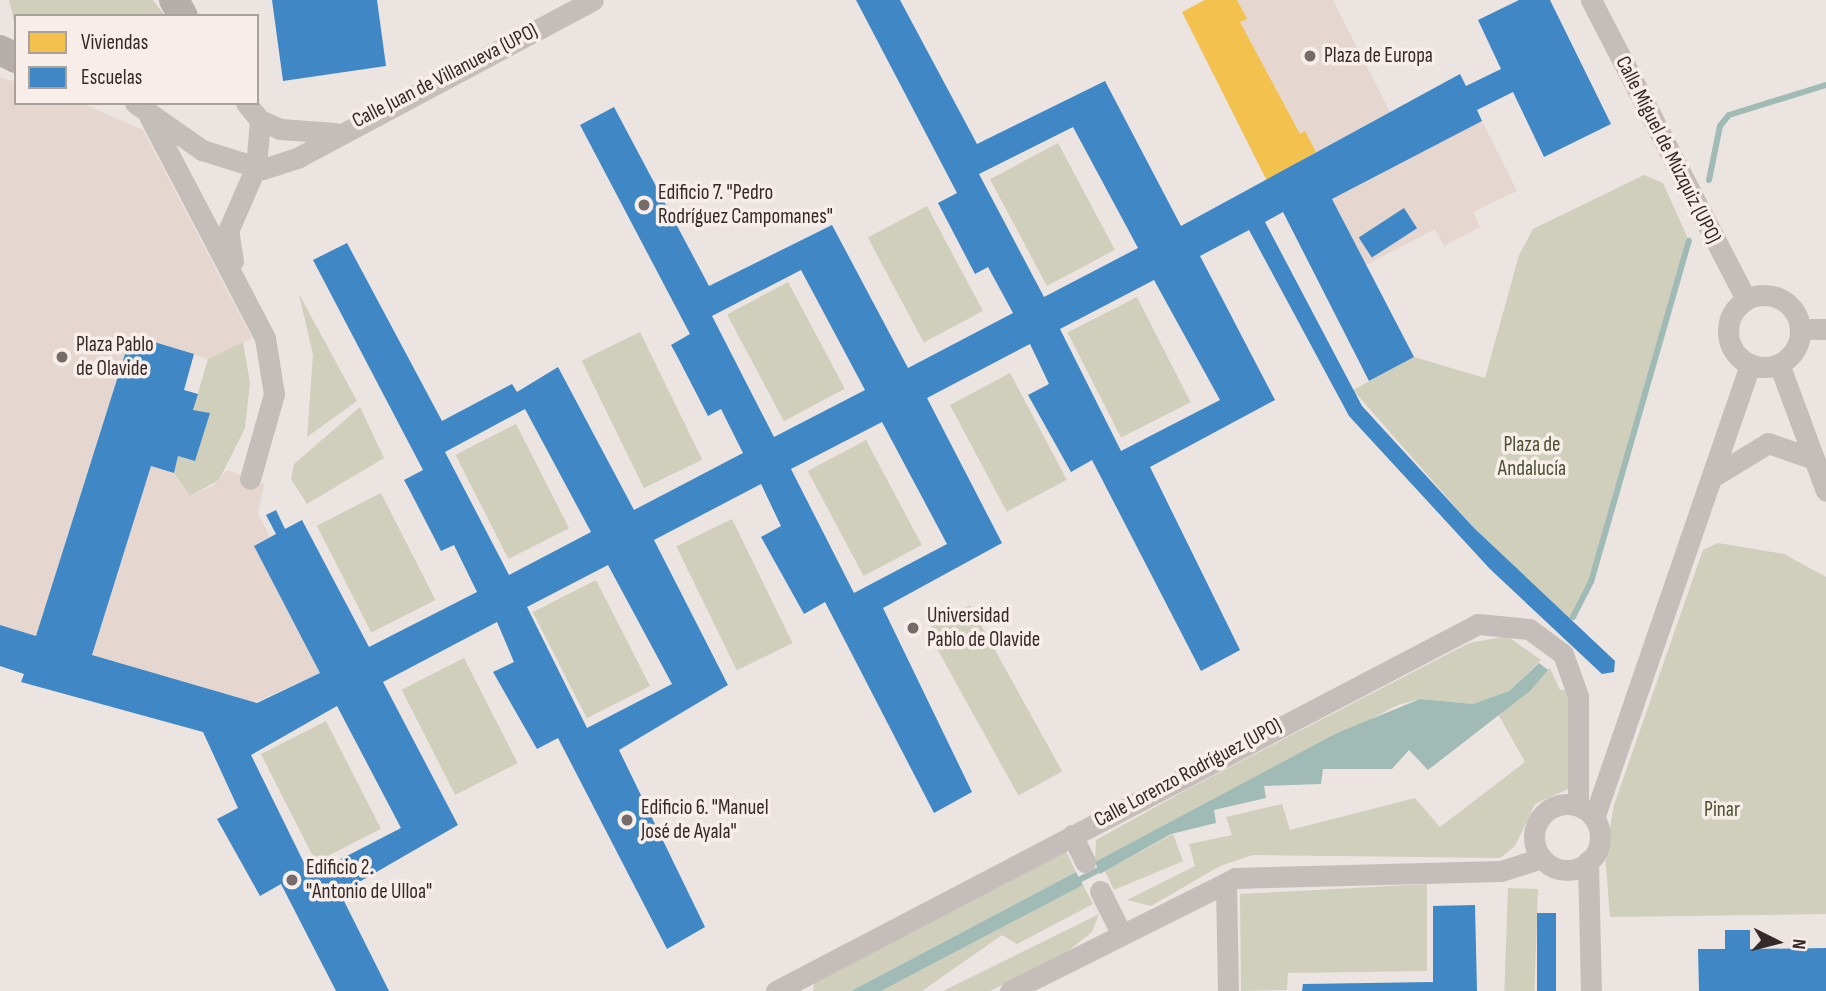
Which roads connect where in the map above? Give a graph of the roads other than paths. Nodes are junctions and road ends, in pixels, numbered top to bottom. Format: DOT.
graph roads {
  1 [pos="593,0"];
  2 [pos="1591,0"];
  3 [pos="248,105"];
  4 [pos="141,109"];
  5 [pos="260,120"];
  6 [pos="335,133"];
  7 [pos="256,167"];
  8 [pos="240,283"];
  9 [pos="1746,299"];
  10 [pos="1800,329"];
  11 [pos="1826,330"];
  12 [pos="1779,364"];
  13 [pos="1750,365"];
  14 [pos="1814,458"];
  15 [pos="1714,476"];
  16 [pos="250,479"];
  17 [pos="1826,491"];
  18 [pos="1586,812"];
  19 [pos="1072,835"];
  20 [pos="1542,858"];
  21 [pos="1588,861"];
  22 [pos="1085,862"];
  23 [pos="1226,883"];
  24 [pos="1100,891"];
  25 [pos="1122,936"];
  26 [pos="799,986"];
  27 [pos="776,991"];
  28 [pos="1010,991"];
  29 [pos="1228,991"];
  30 [pos="1591,991"];
  1 -- 6 [label="street, Calle Juan de Villanueva (UPO)"];
  2 -- 9 [label="street, Calle Miguel de Múzquiz (UPO)"];
  3 -- 5 [label="street"];
  4 -- 7 [label="street"];
  4 -- 8 [label="street"];
  5 -- 6 [label="street"];
  5 -- 7 [label="street"];
  6 -- 7 [label="street, Calle Juan de Villanueva (UPO)"];
  7 -- 8 [label="street"];
  8 -- 16 [label="street"];
  9 -- 10 [label="street"];
  9 -- 13 [label="street"];
  10 -- 11 [label="street"];
  10 -- 12 [label="street"];
  12 -- 13 [label="street"];
  12 -- 14 [label="street"];
  13 -- 15 [label="street"];
  14 -- 15 [label="street"];
  14 -- 17 [label="street"];
  15 -- 18 [label="street"];
  18 -- 19 [label="street, Calle Lorenzo Rodríguez (UPO)"];
  18 -- 20 [label="street"];
  18 -- 21 [label="street"];
  19 -- 22 [label="street"];
  19 -- 26 [label="street, Calle Lorenzo Rodríguez (UPO)"];
  20 -- 21 [label="street"];
  20 -- 23 [label="street"];
  21 -- 30 [label="street"];
  23 -- 25 [label="street"];
  23 -- 29 [label="street"];
  24 -- 25 [label="street"];
  25 -- 28 [label="street"];
  26 -- 27 [label="street, Calle Lorenzo Rodríguez (UPO)"];
}
